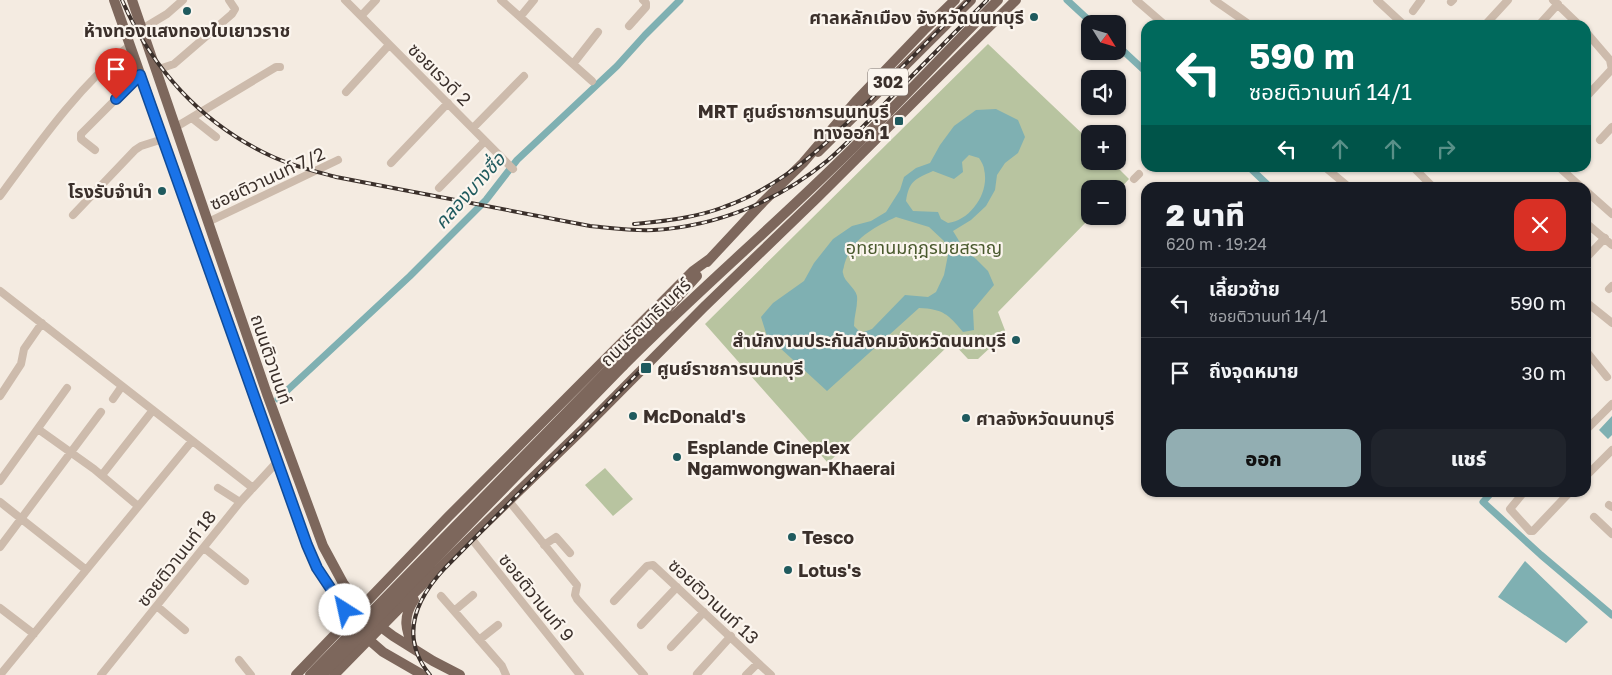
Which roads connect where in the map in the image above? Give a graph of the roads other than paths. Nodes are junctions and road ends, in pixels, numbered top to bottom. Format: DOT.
graph roads {
  1 [pos="114,0"];
  2 [pos="132,0"];
  3 [pos="183,0"];
  4 [pos="229,0"];
  5 [pos="345,0"];
  6 [pos="376,0"];
  7 [pos="501,0"];
  8 [pos="534,0"];
  9 [pos="643,0"];
  10 [pos="955,0"];
  11 [pos="972,0"];
  12 [pos="998,0"];
  13 [pos="1016,0"];
  14 [pos="1136,0"];
  15 [pos="1214,0"];
  16 [pos="1377,0"];
  17 [pos="1421,0"];
  18 [pos="1508,0"];
  19 [pos="1555,2"];
  20 [pos="1412,11"];
  21 [pos="120,16"];
  22 [pos="361,16"];
  23 [pos="520,17"];
  24 [pos="138,18"];
  25 [pos="1396,18"];
  26 [pos="1159,20"];
  27 [pos="1243,20"];
  28 [pos="1398,20"];
  29 [pos="1490,20"];
  30 [pos="1543,20"];
  31 [pos="1574,20"];
  32 [pos="629,26"];
  33 [pos="142,29"];
  34 [pos="598,32"];
  35 [pos="1591,39"];
  36 [pos="389,44"];
  37 [pos="130,45"];
  38 [pos="573,64"];
  39 [pos="280,67"];
  40 [pos="1612,69"];
  41 [pos="156,70"];
  42 [pos="140,75"];
  43 [pos="524,76"];
  44 [pos="592,81"];
  45 [pos="346,92"];
  46 [pos="1591,92"];
  47 [pos="448,103"];
  48 [pos="192,118"];
  49 [pos="176,127"];
  50 [pos="1612,127"];
  51 [pos="473,128"];
  52 [pos="216,137"];
  53 [pos="163,139"];
  54 [pos="1600,140"];
  55 [pos="485,141"];
  56 [pos="95,150"];
  57 [pos="338,160"];
  58 [pos="391,163"];
  59 [pos="803,163"];
  60 [pos="513,169"];
  61 [pos="1331,172"];
  62 [pos="1418,172"];
  63 [pos="1564,172"];
  64 [pos="1343,182"];
  65 [pos="1428,182"];
  66 [pos="1575,182"];
  67 [pos="439,188"];
  68 [pos="1591,195"];
  69 [pos="0,196"];
  70 [pos="1612,214"];
  71 [pos="73,215"];
  72 [pos="208,222"];
  73 [pos="1591,227"];
  74 [pos="1604,238"];
  75 [pos="1612,245"];
  76 [pos="1591,252"];
  77 [pos="710,258"];
  78 [pos="0,291"];
  79 [pos="1591,306"];
  80 [pos="42,323"];
  81 [pos="1612,323"];
  82 [pos="1591,357"];
  83 [pos="620,363"];
  84 [pos="1607,377"];
  85 [pos="122,386"];
  86 [pos="67,388"];
  87 [pos="0,396"];
  88 [pos="113,399"];
  89 [pos="1612,404"];
  90 [pos="153,410"];
  91 [pos="101,412"];
  92 [pos="1591,425"];
  93 [pos="38,429"];
  94 [pos="192,441"];
  95 [pos="1612,450"];
  96 [pos="71,452"];
  97 [pos="277,462"];
  98 [pos="1591,471"];
  99 [pos="102,475"];
  100 [pos="0,480"];
  101 [pos="218,488"];
  102 [pos="253,488"];
  103 [pos="1520,497"];
  104 [pos="1565,497"];
  105 [pos="509,501"];
  106 [pos="0,502"];
  107 [pos="240,502"];
  108 [pos="138,506"];
  109 [pos="448,517"];
  110 [pos="1594,517"];
  111 [pos="21,519"];
  112 [pos="1612,534"];
  113 [pos="470,539"];
  114 [pos="544,545"];
  115 [pos="0,547"];
  116 [pos="204,548"];
  117 [pos="570,553"];
  118 [pos="440,568"];
  119 [pos="85,570"];
  120 [pos="429,578"];
  121 [pos="244,580"];
  122 [pos="677,587"];
  123 [pos="473,595"];
  124 [pos="441,596"];
  125 [pos="614,601"];
  126 [pos="158,606"];
  127 [pos="360,607"];
  128 [pos="0,608"];
  129 [pos="454,611"];
  130 [pos="704,612"];
  131 [pos="352,620"];
  132 [pos="375,623"];
  133 [pos="498,625"];
  134 [pos="642,625"];
  135 [pos="185,630"];
  136 [pos="34,634"];
  137 [pos="365,635"];
  138 [pos="731,636"];
  139 [pos="479,640"];
  140 [pos="671,647"];
  141 [pos="413,648"];
  142 [pos="239,660"];
  143 [pos="758,663"];
  144 [pos="303,673"];
  145 [pos="697,674"];
  146 [pos="0,675"];
  147 [pos="101,675"];
  148 [pos="251,675"];
  149 [pos="322,675"];
  150 [pos="334,675"];
  151 [pos="422,675"];
  152 [pos="460,675"];
  153 [pos="506,675"];
  154 [pos="580,675"];
  155 [pos="644,675"];
  156 [pos="746,675"];
  157 [pos="771,675"];
  1 -- 21 [label="main road, ถนนติวานนท์"];
  2 -- 24 [label="main road, ถนนติวานนท์"];
  3 -- 33 [label="street"];
  4 -- 41 [label="street"];
  5 -- 22 [label="street, ซอยเรวดี 2"];
  6 -- 22 [label="street"];
  7 -- 23 [label="street"];
  8 -- 23 [label="street"];
  9 -- 32 [label="street"];
  10 -- 59 [label="main road, ถนนรัตนาธิเบศร์ / 302"];
  11 -- 59 [label="main road, ถนนรัตนาธิเบศร์ / 302"];
  12 -- 83 [label="main road, ถนนรัตนาธิเบศร์ / 302"];
  13 -- 105 [label="main road, ถนนรัตนาธิเบศร์ / 302"];
  14 -- 26 [label="street"];
  15 -- 27 [label="street"];
  16 -- 25 [label="street"];
  17 -- 20 [label="street"];
  18 -- 29 [label="street"];
  19 -- 30 [label="street"];
  19 -- 31 [label="street"];
  21 -- 24 [label="main road"];
  21 -- 37 [label="main road, ถนนติวานนท์"];
  22 -- 36 [label="street, ซอยเรวดี 2"];
  23 -- 38 [label="street"];
  24 -- 33 [label="main road, ถนนติวานนท์"];
  25 -- 28 [label="street"];
  33 -- 41 [label="main road, ถนนติวานนท์"];
  34 -- 38 [label="street"];
  35 -- 40 [label="street"];
  36 -- 45 [label="street"];
  36 -- 47 [label="street, ซอยเรวดี 2"];
  37 -- 42 [label="main road, ถนนติวานนท์"];
  37 -- 69 [label="street"];
  38 -- 44 [label="street"];
  39 -- 48 [label="street"];
  40 -- 46 [label="street"];
  41 -- 49 [label="main road, ถนนติวานนท์"];
  42 -- 53 [label="main road, ถนนติวานนท์"];
  42 -- 56 [label="street"];
  43 -- 51 [label="street"];
  47 -- 51 [label="street, ซอยเรวดี 2"];
  47 -- 58 [label="street"];
  48 -- 49 [label="street"];
  48 -- 52 [label="street"];
  49 -- 72 [label="main road, ถนนติวานนท์"];
  50 -- 54 [label="street"];
  51 -- 55 [label="street, ซอยเรวดี 2"];
  53 -- 71 [label="street"];
  53 -- 97 [label="main road, ถนนติวานนท์"];
  55 -- 60 [label="street, ซอยเรวดี 2"];
  55 -- 67 [label="street"];
  57 -- 72 [label="street, ซอยติวานนท์ 7/2"];
  59 -- 77 [label="main road, ถนนรัตนาธิเบศร์ / 302"];
  61 -- 64 [label="street"];
  62 -- 65 [label="street"];
  63 -- 66 [label="street"];
  68 -- 70 [label="street"];
  72 -- 127 [label="main road, ถนนติวานนท์"];
  73 -- 74 [label="street"];
  74 -- 75 [label="street"];
  74 -- 76 [label="street"];
  77 -- 83 [label="main road, ถนนรัตนาธิเบศร์"];
  77 -- 109 [label="main road, ถนนรัตนาธิเบศร์ / 302"];
  78 -- 80 [label="street"];
  79 -- 81 [label="street"];
  80 -- 85 [label="street"];
  80 -- 87 [label="street"];
  82 -- 84 [label="street"];
  83 -- 144 [label="main road, ถนนรัตนาธิเบศร์, bridge"];
  83 -- 149 [label="main road, ถนนรัตนาธิเบศร์, bridge"];
  85 -- 88 [label="street"];
  85 -- 90 [label="street"];
  86 -- 93 [label="street"];
  89 -- 92 [label="street"];
  90 -- 94 [label="street"];
  90 -- 99 [label="street"];
  91 -- 96 [label="street"];
  93 -- 96 [label="street"];
  93 -- 100 [label="street"];
  94 -- 102 [label="street"];
  94 -- 108 [label="street"];
  95 -- 98 [label="street"];
  96 -- 99 [label="street"];
  96 -- 111 [label="street"];
  97 -- 102 [label="street, ซอยติวานนท์ 18"];
  97 -- 131 [label="main road, ถนนติวานนท์"];
  99 -- 108 [label="street"];
  101 -- 107 [label="street"];
  102 -- 107 [label="street, ซอยติวานนท์ 18"];
  103 -- 104 [label="street"];
  105 -- 113 [label="main road, ถนนรัตนาธิเบศร์"];
  105 -- 114 [label="street"];
  106 -- 111 [label="street"];
  107 -- 116 [label="street, ซอยติวานนท์ 18"];
  108 -- 119 [label="street"];
  109 -- 113 [label="main road"];
  109 -- 127 [label="main road, ถนนรัตนาธิเบศร์ / 302"];
  110 -- 112 [label="street"];
  111 -- 115 [label="street"];
  111 -- 119 [label="street"];
  113 -- 118 [label="main road, ถนนรัตนาธิเบศร์"];
  113 -- 154 [label="street, ซอยติวานนท์ 9"];
  114 -- 117 [label="street"];
  114 -- 155 [label="street"];
  116 -- 121 [label="street"];
  116 -- 126 [label="street, ซอยติวานนท์ 18"];
  118 -- 120 [label="main road, ถนนรัตนาธิเบศร์"];
  118 -- 132 [label="main road"];
  119 -- 136 [label="street"];
  120 -- 132 [label="main road, ถนนรัตนาธิเบศร์"];
  120 -- 141 [label="main road"];
  122 -- 125 [label="street, ซอยติวานนท์ 13"];
  122 -- 130 [label="street, ซอยติวานนท์ 13"];
  122 -- 134 [label="street"];
  123 -- 129 [label="street"];
  124 -- 129 [label="street"];
  126 -- 135 [label="street"];
  126 -- 147 [label="street, ซอยติวานนท์ 18"];
  127 -- 131 [label="main road, ถนนรัตนาธิเบศร์ / 302"];
  127 -- 132 [label="main road, ถนนติวานนท์"];
  128 -- 136 [label="street"];
  129 -- 139 [label="street"];
  130 -- 138 [label="street, ซอยติวานนท์ 13"];
  130 -- 140 [label="street"];
  131 -- 132 [label="main road"];
  131 -- 137 [label="main road, ถนนติวานนท์"];
  131 -- 144 [label="main road, 302"];
  132 -- 137 [label="main road"];
  132 -- 141 [label="main road, ถนนติวานนท์"];
  133 -- 139 [label="street"];
  136 -- 146 [label="street"];
  137 -- 144 [label="main road"];
  137 -- 150 [label="main road"];
  137 -- 151 [label="main road, ถนนติวานนท์"];
  138 -- 143 [label="street, ซอยติวานนท์ 13"];
  138 -- 145 [label="street"];
  139 -- 153 [label="street"];
  141 -- 152 [label="main road, ถนนติวานนท์"];
  142 -- 148 [label="street"];
  143 -- 156 [label="street"];
  143 -- 157 [label="street, ซอยติวานนท์ 13"];
}
